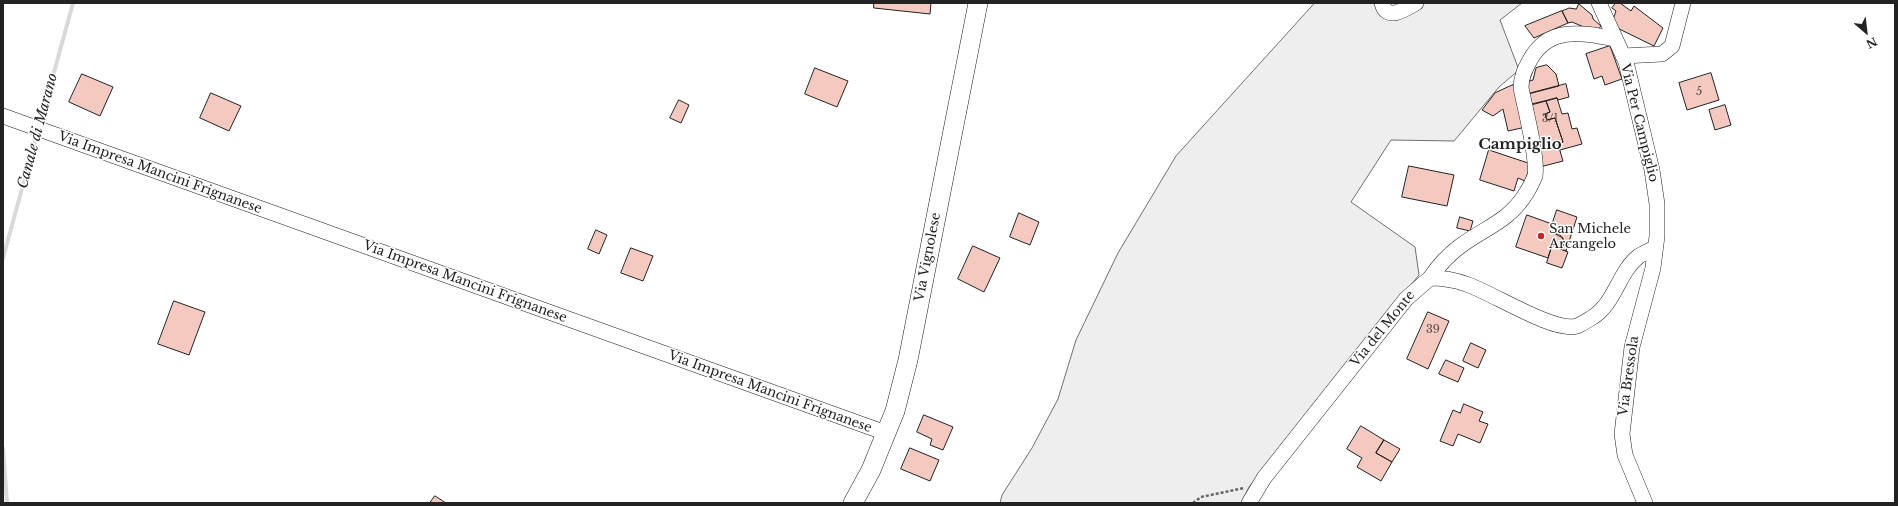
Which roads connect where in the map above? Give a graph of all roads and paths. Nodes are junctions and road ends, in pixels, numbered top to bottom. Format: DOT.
graph roads {
  1 [pos="978,3"];
  2 [pos="1382,3"];
  3 [pos="1416,3"];
  4 [pos="1599,3"];
  5 [pos="1683,3"];
  6 [pos="1615,39"];
  7 [pos="1623,56"];
  8 [pos="3,116"];
  9 [pos="1655,248"];
  10 [pos="1430,278"];
  11 [pos="886,433"];
  12 [pos="1256,490"];
  13 [pos="853,503"];
  14 [pos="1193,503"];
  15 [pos="1249,503"];
  16 [pos="1646,503"];
  1 -- 11 [label="main road, Via Vignolese"];
  2 -- 3 [label="street"];
  4 -- 6 [label="street, Via Per Campiglio"];
  5 -- 7 [label="street"];
  6 -- 7 [label="street, Via Per Campiglio"];
  6 -- 10 [label="street, Via del Monte"];
  7 -- 9 [label="street, Via Per Campiglio"];
  8 -- 11 [label="street, Via Impresa Mancini Frignanese"];
  9 -- 10 [label="street"];
  9 -- 16 [label="street, Via Bressola"];
  10 -- 12 [label="street, Via del Monte"];
  11 -- 13 [label="main road, Via Vignolese"];
  12 -- 14 [label="path"];
  12 -- 15 [label="street, Via del Monte"];
}
